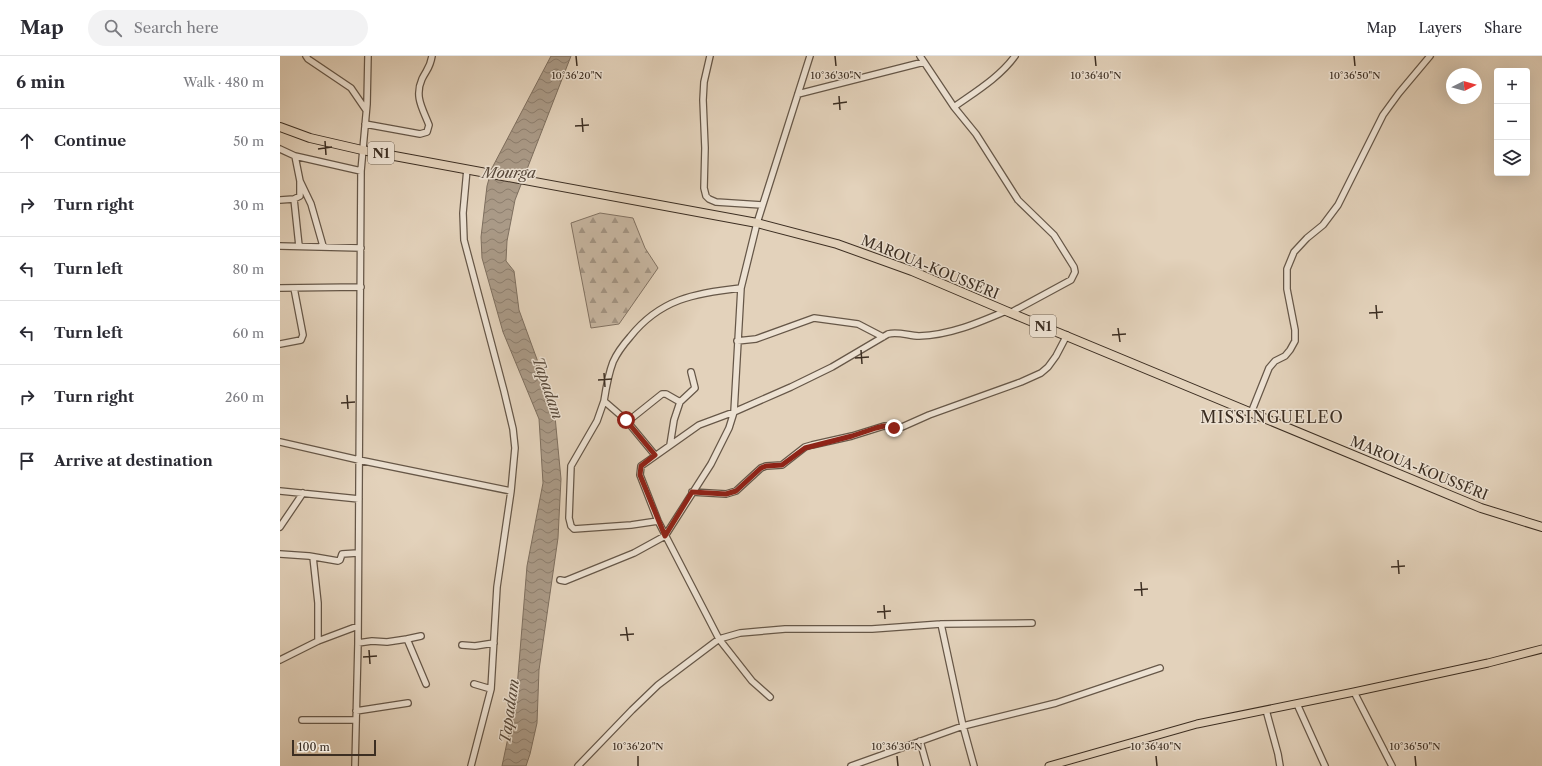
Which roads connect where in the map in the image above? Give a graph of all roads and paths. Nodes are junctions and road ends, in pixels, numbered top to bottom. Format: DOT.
graph roads {
  1 [pos="306,56"];
  2 [pos="432,56"];
  3 [pos="710,56"];
  4 [pos="810,56"];
  5 [pos="920,56"];
  6 [pos="1016,56"];
  7 [pos="1430,56"];
  8 [pos="368,57"];
  9 [pos="924,62"];
  10 [pos="798,94"];
  11 [pos="954,107"];
  12 [pos="366,111"];
  13 [pos="365,124"];
  14 [pos="280,127"];
  15 [pos="280,149"];
  16 [pos="362,150"];
  17 [pos="295,156"];
  18 [pos="467,169"];
  19 [pos="361,172"];
  20 [pos="300,181"];
  21 [pos="294,199"];
  22 [pos="280,200"];
  23 [pos="762,205"];
  24 [pos="757,222"];
  25 [pos="280,246"];
  26 [pos="298,246"];
  27 [pos="324,246"];
  28 [pos="361,248"];
  29 [pos="361,287"];
  30 [pos="280,288"];
  31 [pos="294,288"];
  32 [pos="741,288"];
  33 [pos="1008,312"];
  34 [pos="1067,336"];
  35 [pos="883,337"];
  36 [pos="738,341"];
  37 [pos="280,344"];
  38 [pos="691,372"];
  39 [pos="604,401"];
  40 [pos="680,402"];
  41 [pos="734,412"];
  42 [pos="1251,413"];
  43 [pos="627,422"];
  44 [pos="280,442"];
  45 [pos="670,445"];
  46 [pos="655,455"];
  47 [pos="359,460"];
  48 [pos="280,491"];
  49 [pos="511,491"];
  50 [pos="692,492"];
  51 [pos="303,493"];
  52 [pos="359,499"];
  53 [pos="658,521"];
  54 [pos="280,527"];
  55 [pos="1542,527"];
  56 [pos="665,536"];
  57 [pos="358,553"];
  58 [pos="280,554"];
  59 [pos="313,557"];
  60 [pos="560,580"];
  61 [pos="1032,623"];
  62 [pos="940,624"];
  63 [pos="358,626"];
  64 [pos="421,636"];
  65 [pos="407,639"];
  66 [pos="719,639"];
  67 [pos="318,641"];
  68 [pos="358,643"];
  69 [pos="494,643"];
  70 [pos="462,645"];
  71 [pos="1542,649"];
  72 [pos="280,660"];
  73 [pos="1160,668"];
  74 [pos="426,684"];
  75 [pos="474,684"];
  76 [pos="491,689"];
  77 [pos="1354,692"];
  78 [pos="770,697"];
  79 [pos="408,703"];
  80 [pos="1297,704"];
  81 [pos="1266,710"];
  82 [pos="356,711"];
  83 [pos="302,720"];
  84 [pos="356,720"];
  85 [pos="963,726"];
  86 [pos="920,742"];
  87 [pos="355,766"];
  88 [pos="471,766"];
  89 [pos="578,766"];
  90 [pos="851,766"];
  91 [pos="927,766"];
  92 [pos="974,766"];
  93 [pos="1049,766"];
  94 [pos="1280,766"];
  95 [pos="1325,766"];
  96 [pos="1392,766"];
  1 -- 12 [label="street"];
  2 -- 13 [label="street"];
  3 -- 23 [label="street"];
  4 -- 10 [label="street"];
  5 -- 9 [label="street"];
  6 -- 11 [label="street"];
  7 -- 42 [label="street"];
  8 -- 12 [label="street"];
  9 -- 10 [label="street"];
  9 -- 11 [label="street"];
  10 -- 23 [label="street"];
  11 -- 33 [label="street"];
  12 -- 13 [label="street"];
  13 -- 16 [label="street"];
  14 -- 16 [label="highway, MAROUA-KOUSSÉRI / N1"];
  15 -- 17 [label="street"];
  16 -- 18 [label="highway, MAROUA-KOUSSÉRI / N1"];
  16 -- 19 [label="street"];
  17 -- 19 [label="street"];
  17 -- 20 [label="street"];
  18 -- 24 [label="highway, MAROUA-KOUSSÉRI / N1"];
  18 -- 49 [label="street"];
  19 -- 28 [label="street"];
  20 -- 21 [label="street"];
  20 -- 27 [label="street"];
  21 -- 22 [label="street"];
  21 -- 26 [label="street"];
  23 -- 24 [label="street"];
  24 -- 32 [label="street"];
  24 -- 33 [label="highway, MAROUA-KOUSSÉRI / N1"];
  25 -- 26 [label="street"];
  26 -- 27 [label="street"];
  27 -- 28 [label="street"];
  28 -- 29 [label="street"];
  29 -- 31 [label="street"];
  29 -- 47 [label="street"];
  30 -- 31 [label="street"];
  31 -- 37 [label="street"];
  32 -- 36 [label="street"];
  32 -- 39 [label="street"];
  33 -- 34 [label="highway, MAROUA-KOUSSÉRI / N1"];
  33 -- 35 [label="street"];
  34 -- 42 [label="highway, MAROUA-KOUSSÉRI / N1"];
  34 -- 50 [label="street"];
  35 -- 36 [label="street"];
  35 -- 41 [label="street"];
  36 -- 41 [label="street"];
  38 -- 40 [label="street"];
  39 -- 43 [label="street"];
  39 -- 53 [label="street"];
  40 -- 43 [label="street"];
  40 -- 45 [label="street"];
  41 -- 45 [label="street"];
  41 -- 50 [label="street"];
  42 -- 55 [label="highway, MAROUA-KOUSSÉRI / N1"];
  43 -- 46 [label="street"];
  44 -- 47 [label="street"];
  45 -- 46 [label="street"];
  46 -- 53 [label="street"];
  47 -- 49 [label="street"];
  47 -- 52 [label="street"];
  48 -- 51 [label="street"];
  49 -- 69 [label="street"];
  50 -- 56 [label="street"];
  51 -- 52 [label="street"];
  51 -- 54 [label="street"];
  52 -- 57 [label="street"];
  53 -- 56 [label="street"];
  56 -- 60 [label="street"];
  56 -- 66 [label="street"];
  57 -- 59 [label="street"];
  57 -- 63 [label="street"];
  58 -- 59 [label="street"];
  59 -- 67 [label="street"];
  61 -- 62 [label="street"];
  62 -- 66 [label="street"];
  62 -- 85 [label="street"];
  63 -- 67 [label="street"];
  63 -- 68 [label="street"];
  64 -- 65 [label="street"];
  65 -- 68 [label="street"];
  65 -- 74 [label="street"];
  66 -- 78 [label="street"];
  66 -- 89 [label="street"];
  67 -- 72 [label="street"];
  68 -- 82 [label="street"];
  69 -- 70 [label="street"];
  69 -- 76 [label="street"];
  71 -- 77 [label="main road"];
  73 -- 85 [label="street"];
  75 -- 76 [label="street"];
  76 -- 88 [label="street"];
  77 -- 80 [label="main road"];
  77 -- 96 [label="street"];
  79 -- 82 [label="street"];
  80 -- 81 [label="main road"];
  80 -- 95 [label="street"];
  81 -- 93 [label="main road"];
  81 -- 94 [label="street"];
  82 -- 84 [label="street"];
  83 -- 84 [label="street"];
  84 -- 87 [label="street"];
  85 -- 86 [label="street"];
  85 -- 92 [label="street"];
  86 -- 90 [label="street"];
  86 -- 91 [label="street"];
}
